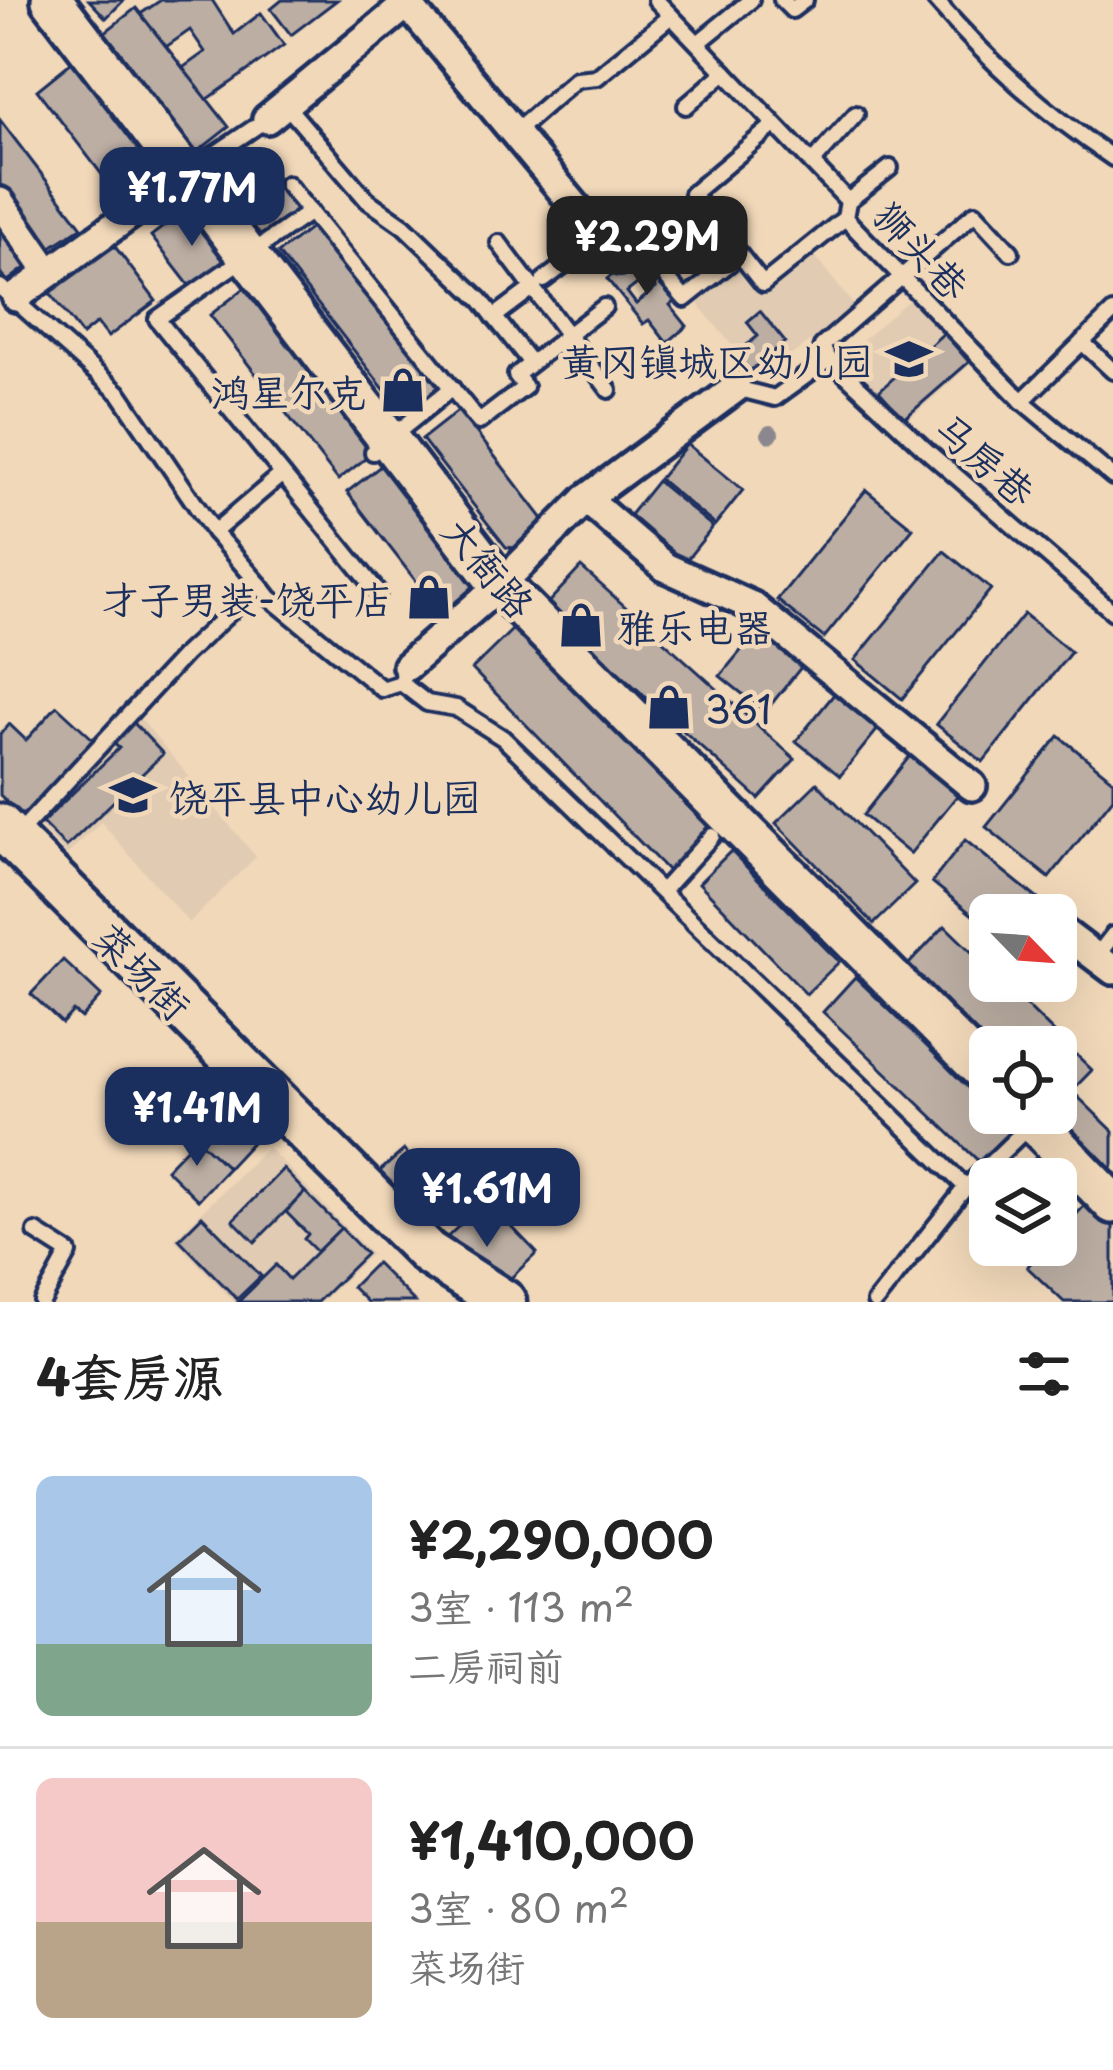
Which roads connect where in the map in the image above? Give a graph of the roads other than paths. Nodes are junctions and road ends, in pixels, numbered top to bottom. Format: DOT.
graph roads {
  1 [pos="52,0"];
  2 [pos="656,0"];
  3 [pos="751,0"];
  4 [pos="782,0"];
  5 [pos="805,0"];
  6 [pos="935,0"];
  7 [pos="408,1"];
  8 [pos="671,16"];
  9 [pos="698,43"];
  10 [pos="725,72"];
  11 [pos="686,106"];
  12 [pos="276,111"];
  13 [pos="856,114"];
  14 [pos="775,125"];
  15 [pos="514,133"];
  16 [pos="1113,158"];
  17 [pos="812,163"];
  18 [pos="890,168"];
  19 [pos="185,175"];
  20 [pos="287,184"];
  21 [pos="848,201"];
  22 [pos="0,202"];
  23 [pos="310,212"];
  24 [pos="845,218"];
  25 [pos="601,237"];
  26 [pos="499,243"];
  27 [pos="1011,252"];
  28 [pos="740,255"];
  29 [pos="250,258"];
  30 [pos="620,260"];
  31 [pos="49,273"];
  32 [pos="904,279"];
  33 [pos="539,284"];
  34 [pos="8,292"];
  35 [pos="604,308"];
  36 [pos="1113,312"];
  37 [pos="494,317"];
  38 [pos="569,334"];
  39 [pos="1082,342"];
  40 [pos="826,353"];
  41 [pos="531,363"];
  42 [pos="1113,370"];
  43 [pos="452,388"];
  44 [pos="736,388"];
  45 [pos="609,390"];
  46 [pos="1022,401"];
  47 [pos="381,446"];
  48 [pos="281,475"];
  49 [pos="1113,477"];
  50 [pos="586,499"];
  51 [pos="214,532"];
  52 [pos="260,585"];
  53 [pos="500,585"];
  54 [pos="378,592"];
  55 [pos="1113,612"];
  56 [pos="404,674"];
  57 [pos="972,786"];
  58 [pos="712,836"];
  59 [pos="4,842"];
  60 [pos="662,891"];
  61 [pos="1077,938"];
  62 [pos="1107,954"];
  63 [pos="969,1057"];
  64 [pos="1014,1134"];
  65 [pos="1047,1134"];
  66 [pos="966,1187"];
  67 [pos="1108,1189"];
  68 [pos="36,1232"];
  69 [pos="42,1302"];
  70 [pos="460,1302"];
  71 [pos="503,1302"];
  72 [pos="875,1302"];
  1 -- 19 [label="main road, 大衙路"];
  2 -- 8 [label="lane, 狮头巷"];
  3 -- 9 [label="lane"];
  4 -- 5 [label="lane"];
  6 -- 16 [label="lane"];
  7 -- 12 [label="street"];
  7 -- 15 [label="street"];
  8 -- 9 [label="lane, 狮头巷"];
  8 -- 15 [label="lane"];
  9 -- 10 [label="lane, 狮头巷"];
  10 -- 11 [label="lane"];
  10 -- 14 [label="lane, 狮头巷"];
  12 -- 19 [label="lane"];
  12 -- 37 [label="lane"];
  13 -- 17 [label="lane"];
  14 -- 17 [label="lane, 狮头巷"];
  14 -- 28 [label="lane"];
  15 -- 25 [label="street"];
  17 -- 21 [label="lane, 狮头巷"];
  18 -- 21 [label="lane"];
  19 -- 29 [label="main road, 大衙路"];
  19 -- 31 [label="street"];
  20 -- 23 [label="lane"];
  21 -- 24 [label="lane, 狮头巷"];
  22 -- 31 [label="street"];
  23 -- 29 [label="lane"];
  23 -- 43 [label="lane"];
  24 -- 28 [label="lane"];
  24 -- 32 [label="lane, 狮头巷"];
  25 -- 30 [label="street"];
  25 -- 33 [label="lane"];
  26 -- 33 [label="lane"];
  27 -- 32 [label="lane"];
  28 -- 30 [label="lane"];
  29 -- 47 [label="main road, 大衙路"];
  29 -- 48 [label="lane"];
  31 -- 34 [label="street"];
  32 -- 40 [label="lane"];
  32 -- 46 [label="lane, 狮头巷"];
  33 -- 37 [label="lane"];
  33 -- 38 [label="lane"];
  34 -- 51 [label="lane"];
  35 -- 38 [label="lane"];
  36 -- 39 [label="lane"];
  37 -- 41 [label="lane"];
  38 -- 41 [label="lane"];
  38 -- 45 [label="lane"];
  39 -- 42 [label="lane"];
  39 -- 46 [label="lane"];
  40 -- 44 [label="lane"];
  40 -- 55 [label="lane, 马房巷"];
  41 -- 43 [label="lane"];
  43 -- 47 [label="lane"];
  44 -- 50 [label="street"];
  46 -- 49 [label="lane, 狮头巷"];
  47 -- 53 [label="main road, 大衙路"];
  48 -- 51 [label="lane"];
  48 -- 54 [label="lane"];
  50 -- 53 [label="street"];
  50 -- 57 [label="street"];
  51 -- 52 [label="lane"];
  52 -- 56 [label="lane"];
  52 -- 59 [label="lane"];
  53 -- 56 [label="street"];
  53 -- 63 [label="main road, 大衙路"];
  56 -- 60 [label="lane"];
  58 -- 60 [label="lane"];
  59 -- 70 [label="main road, 菜场街"];
  59 -- 71 [label="main road, 菜场街"];
  60 -- 66 [label="lane"];
  61 -- 62 [label="street"];
  64 -- 66 [label="lane"];
  65 -- 67 [label="main road"];
  66 -- 72 [label="lane"];
  68 -- 69 [label="lane"];
}
